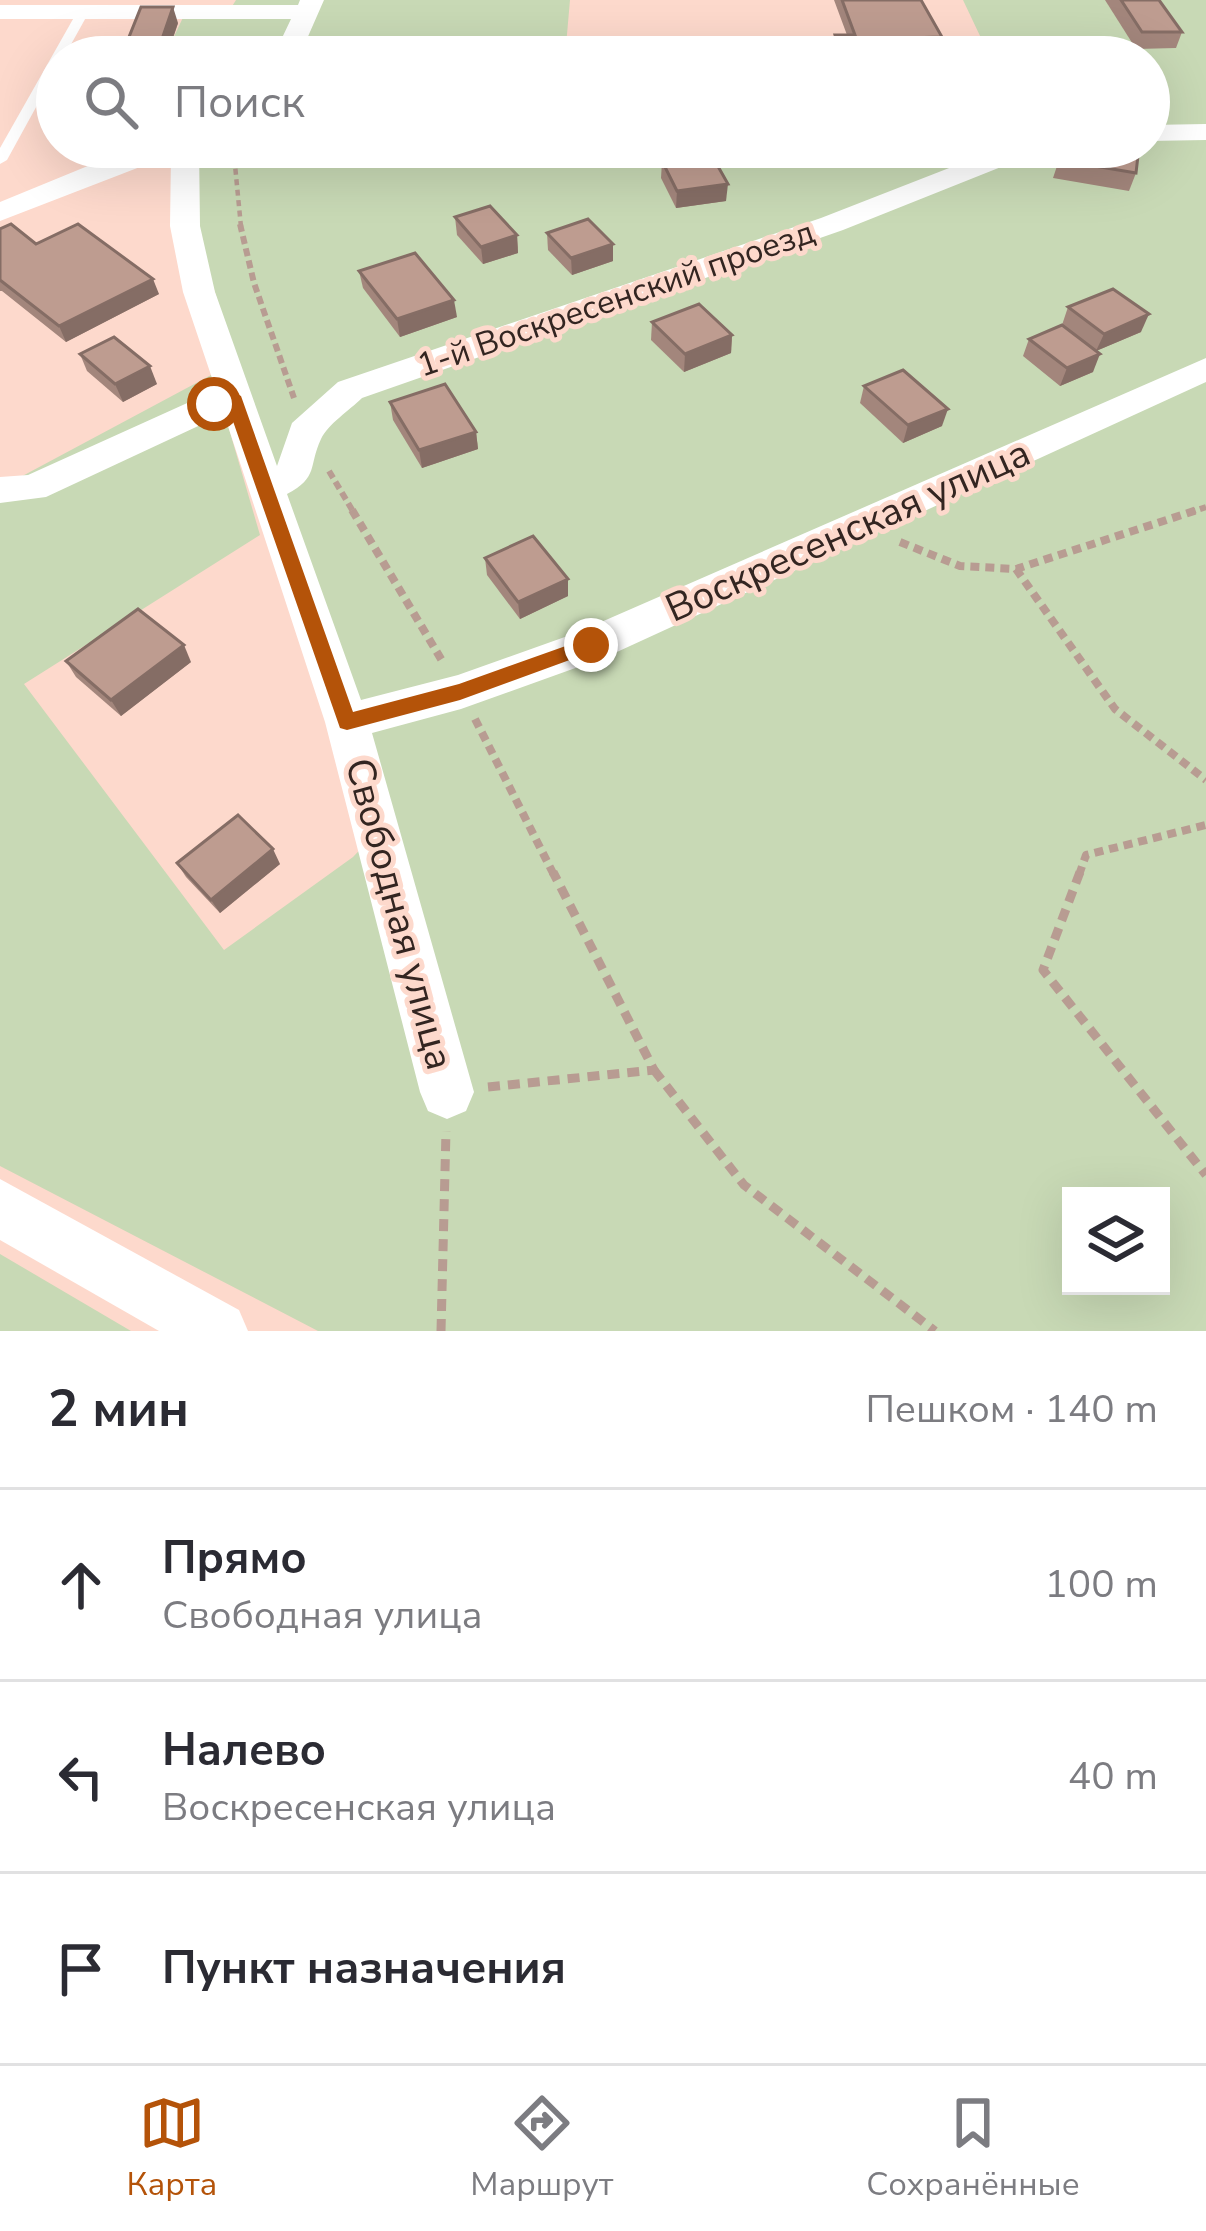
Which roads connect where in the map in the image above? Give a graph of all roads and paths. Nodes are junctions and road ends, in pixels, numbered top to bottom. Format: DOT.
graph roads {
  1 [pos="308,6"];
  2 [pos="0,12"];
  3 [pos="83,12"];
  4 [pos="69,36"];
  5 [pos="295,36"];
  6 [pos="36,96"];
  7 [pos="1206,132"];
  8 [pos="1170,133"];
  9 [pos="0,160"];
  10 [pos="107,168"];
  11 [pos="185,168"];
  12 [pos="236,168"];
  13 [pos="973,168"];
  14 [pos="0,212"];
  15 [pos="1206,369"];
  16 [pos="232,396"];
  17 [pos="305,431"];
  18 [pos="0,490"];
  19 [pos="265,490"];
  20 [pos="1206,507"];
  21 [pos="854,524"];
  22 [pos="1016,569"];
  23 [pos="460,692"];
  24 [pos="347,722"];
  25 [pos="1206,780"];
  26 [pos="1206,825"];
  27 [pos="654,1070"];
  28 [pos="447,1092"];
  29 [pos="1206,1175"];
  30 [pos="0,1208"];
  31 [pos="218,1331"];
  32 [pos="441,1331"];
  33 [pos="935,1331"];
  1 -- 3 [label="street"];
  1 -- 5 [label="street"];
  2 -- 3 [label="street"];
  3 -- 4 [label="lane"];
  6 -- 9 [label="lane"];
  7 -- 8 [label="street"];
  10 -- 14 [label="street"];
  11 -- 16 [label="street, Свободная улица"];
  12 -- 17 [label="path"];
  13 -- 17 [label="street, 1-й Воскресенский проезд"];
  15 -- 21 [label="street, Воскресенская улица"];
  16 -- 18 [label="street"];
  16 -- 19 [label="street, Свободная улица"];
  17 -- 19 [label="street, 1-й Воскресенский проезд"];
  17 -- 23 [label="path"];
  19 -- 24 [label="street, Свободная улица"];
  20 -- 22 [label="path"];
  21 -- 22 [label="path"];
  21 -- 23 [label="street, Воскресенская улица"];
  22 -- 25 [label="path"];
  23 -- 24 [label="street, Воскресенская улица"];
  23 -- 27 [label="path"];
  24 -- 28 [label="street, Свободная улица"];
  26 -- 29 [label="path"];
  27 -- 28 [label="path"];
  27 -- 33 [label="path"];
  28 -- 32 [label="path"];
  30 -- 31 [label="street"];
}
